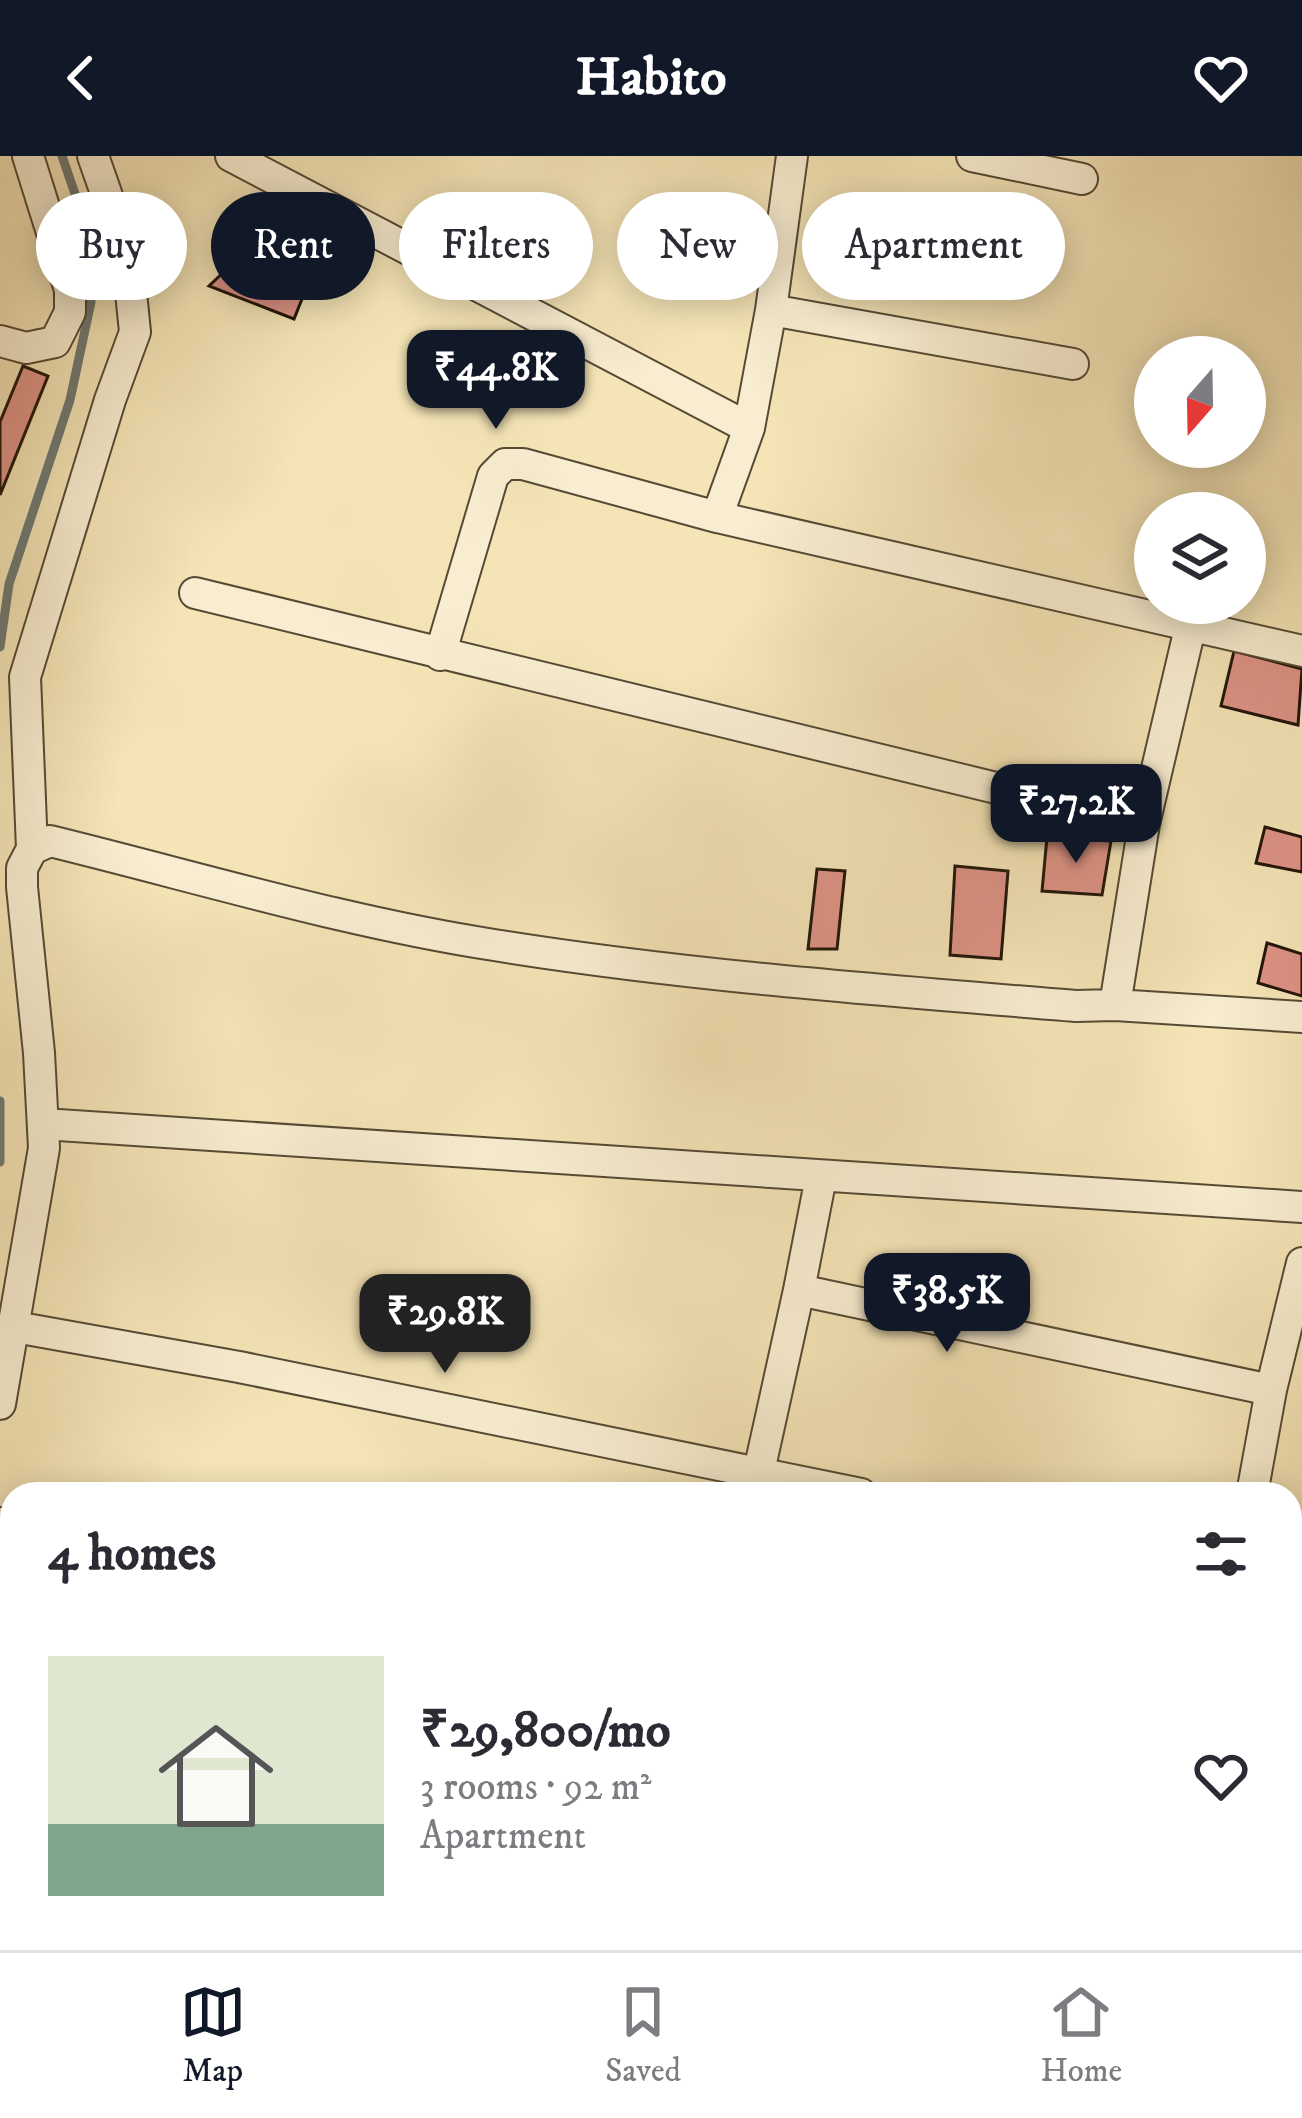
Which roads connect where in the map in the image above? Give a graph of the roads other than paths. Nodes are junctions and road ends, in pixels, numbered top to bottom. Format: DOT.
graph roads {
  1 [pos="28,156"];
  2 [pos="94,156"];
  3 [pos="231,156"];
  4 [pos="791,156"];
  5 [pos="972,156"];
  6 [pos="1082,179"];
  7 [pos="771,310"];
  8 [pos="0,341"];
  9 [pos="1073,364"];
  10 [pos="749,428"];
  11 [pos="717,518"];
  12 [pos="195,593"];
  13 [pos="1134,610"];
  14 [pos="1191,624"];
  15 [pos="1195,624"];
  16 [pos="1302,651"];
  17 [pos="440,656"];
  18 [pos="1144,824"];
  19 [pos="32,849"];
  20 [pos="1115,1005"];
  21 [pos="1302,1018"];
  22 [pos="43,1124"];
  23 [pos="821,1177"];
  24 [pos="1302,1207"];
  25 [pos="1302,1263"];
  26 [pos="800,1290"];
  27 [pos="15,1327"];
  28 [pos="1271,1390"];
  29 [pos="0,1404"];
  30 [pos="747,1482"];
  31 [pos="756,1482"];
  32 [pos="1254,1482"];
  1 -- 8 [label="street"];
  2 -- 19 [label="street"];
  3 -- 10 [label="street"];
  4 -- 7 [label="street"];
  5 -- 6 [label="street"];
  7 -- 9 [label="street"];
  7 -- 10 [label="street"];
  10 -- 11 [label="street"];
  11 -- 13 [label="street"];
  11 -- 17 [label="street"];
  12 -- 17 [label="street"];
  14 -- 18 [label="street"];
  15 -- 16 [label="street"];
  17 -- 18 [label="street"];
  18 -- 20 [label="street"];
  19 -- 20 [label="street"];
  19 -- 22 [label="street"];
  20 -- 21 [label="street"];
  22 -- 23 [label="street"];
  22 -- 27 [label="street"];
  23 -- 24 [label="street"];
  23 -- 26 [label="street"];
  25 -- 28 [label="street"];
  26 -- 28 [label="street"];
  26 -- 31 [label="street"];
  27 -- 29 [label="street"];
  27 -- 30 [label="street"];
  28 -- 32 [label="street"];
}
